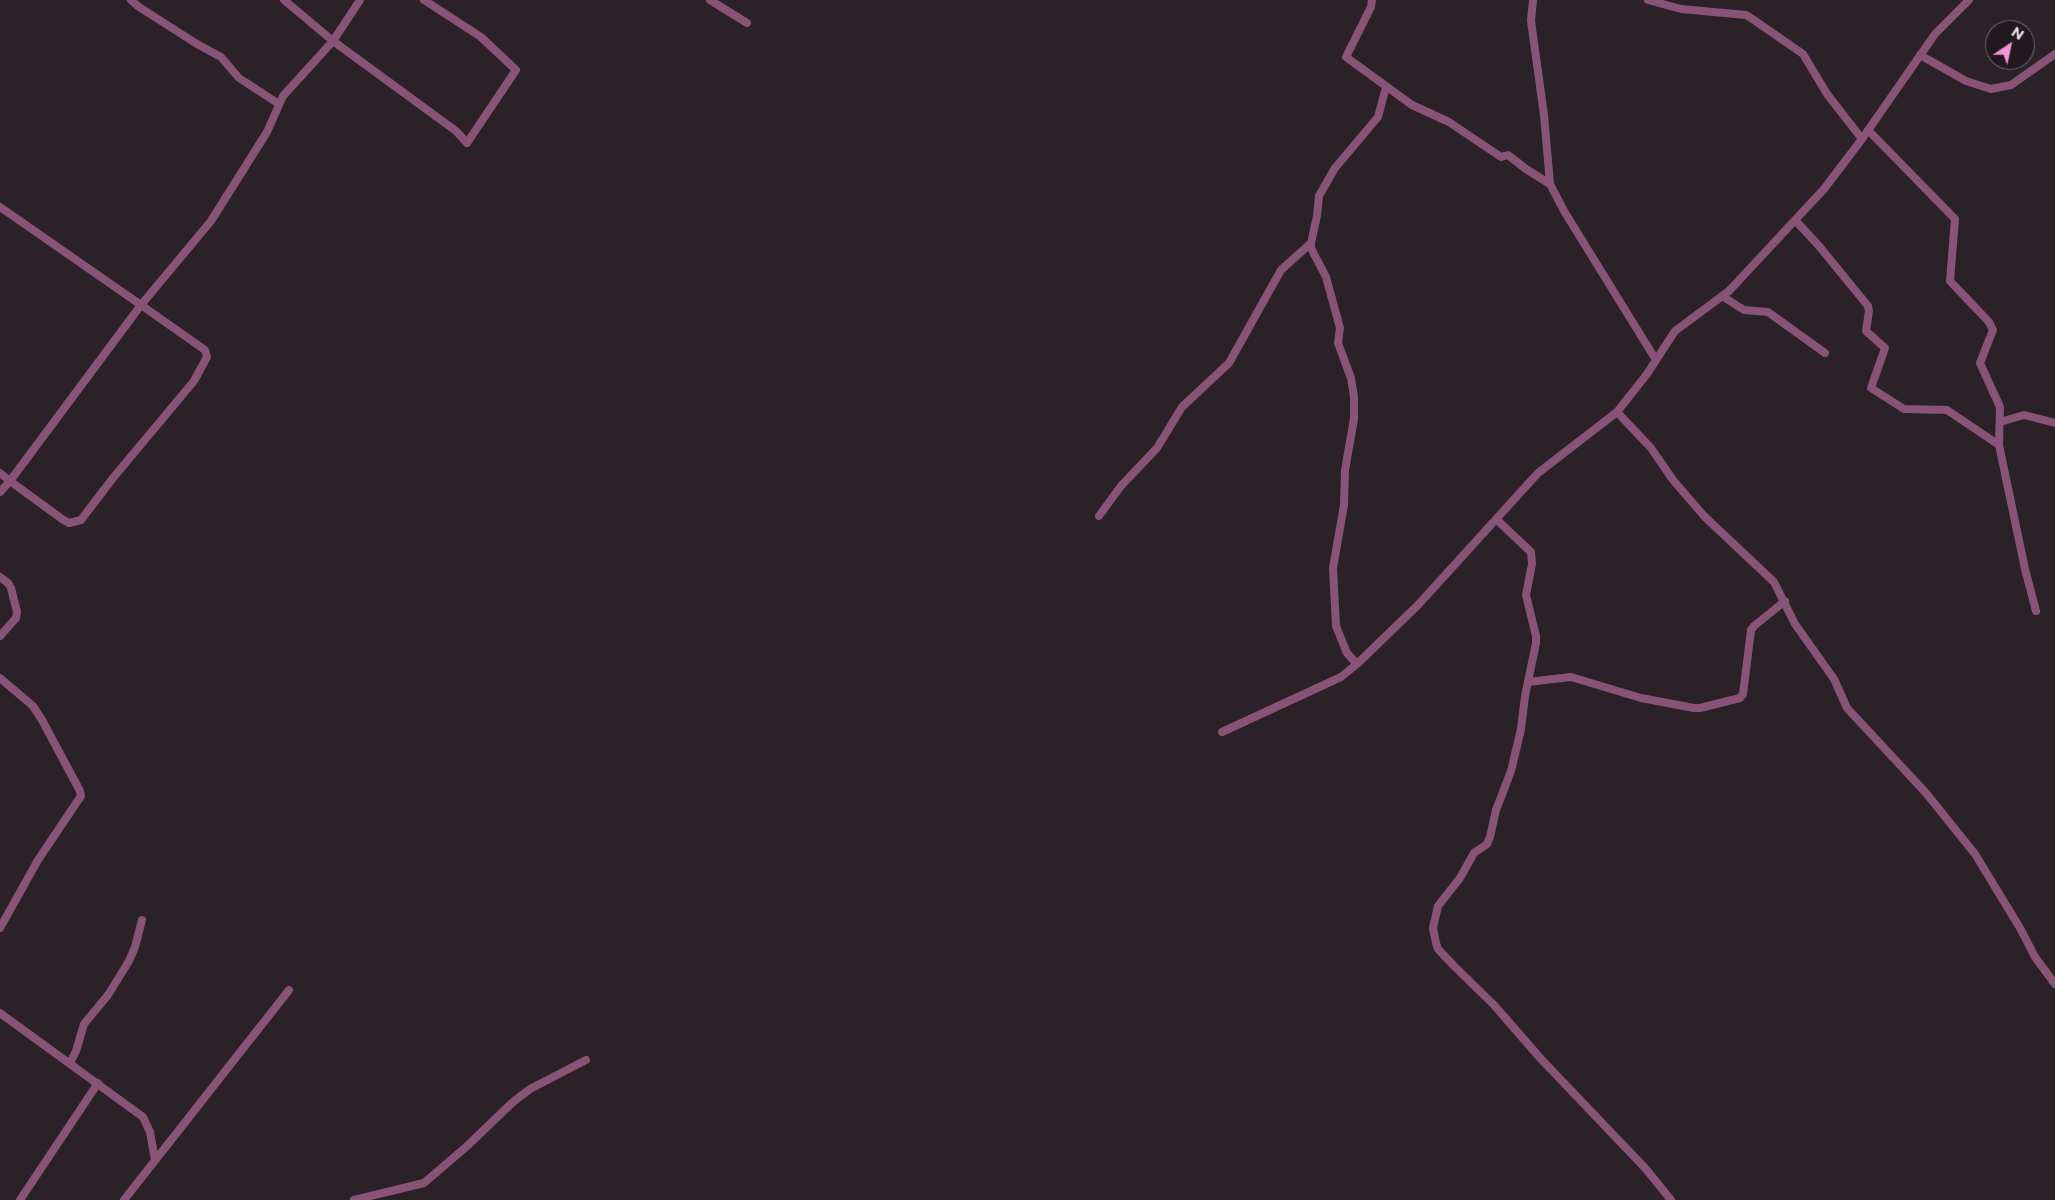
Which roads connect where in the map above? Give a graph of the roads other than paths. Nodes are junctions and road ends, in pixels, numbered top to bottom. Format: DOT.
graph roads {
  1 [pos="131,0"];
  2 [pos="284,0"];
  3 [pos="360,0"];
  4 [pos="424,0"];
  5 [pos="710,0"];
  6 [pos="1372,0"];
  7 [pos="1534,0"];
  8 [pos="1648,0"];
  9 [pos="1969,0"];
  10 [pos="747,23"];
  11 [pos="333,41"];
  12 [pos="2055,54"];
  13 [pos="1920,55"];
  14 [pos="1386,87"];
  15 [pos="279,104"];
  16 [pos="1868,130"];
  17 [pos="1862,139"];
  18 [pos="1550,184"];
  19 [pos="0,207"];
  20 [pos="1795,220"];
  21 [pos="1310,243"];
  22 [pos="1722,296"];
  23 [pos="141,305"];
  24 [pos="1825,353"];
  25 [pos="1656,360"];
  26 [pos="1617,412"];
  27 [pos="2000,422"];
  28 [pos="2055,423"];
  29 [pos="1999,445"];
  30 [pos="0,474"];
  31 [pos="10,481"];
  32 [pos="0,492"];
  33 [pos="1099,516"];
  34 [pos="1496,519"];
  35 [pos="0,577"];
  36 [pos="1784,601"];
  37 [pos="2036,611"];
  38 [pos="0,636"];
  39 [pos="1357,664"];
  40 [pos="0,678"];
  41 [pos="1528,682"];
  42 [pos="1222,732"];
  43 [pos="142,920"];
  44 [pos="1,922"];
  45 [pos="2055,984"];
  46 [pos="289,990"];
  47 [pos="0,1013"];
  48 [pos="586,1060"];
  49 [pos="70,1063"];
  50 [pos="98,1083"];
  51 [pos="155,1160"];
  52 [pos="20,1200"];
  53 [pos="124,1200"];
  54 [pos="354,1200"];
  55 [pos="1672,1200"];
  1 -- 15 [label="street"];
  2 -- 11 [label="street"];
  3 -- 11 [label="street"];
  4 -- 11 [label="street"];
  5 -- 10 [label="street"];
  6 -- 14 [label="street"];
  7 -- 18 [label="street"];
  8 -- 17 [label="street"];
  9 -- 13 [label="street"];
  11 -- 15 [label="street"];
  12 -- 13 [label="street"];
  13 -- 16 [label="street"];
  14 -- 18 [label="street"];
  14 -- 21 [label="street"];
  15 -- 23 [label="street"];
  16 -- 17 [label="street"];
  16 -- 27 [label="street"];
  17 -- 20 [label="street"];
  18 -- 25 [label="street"];
  19 -- 23 [label="street"];
  20 -- 22 [label="street"];
  20 -- 29 [label="street"];
  21 -- 33 [label="street"];
  21 -- 39 [label="street"];
  22 -- 24 [label="street"];
  22 -- 25 [label="street"];
  23 -- 31 [label="street"];
  23 -- 31 [label="street"];
  25 -- 26 [label="street"];
  26 -- 34 [label="street"];
  26 -- 36 [label="street"];
  27 -- 28 [label="street"];
  27 -- 29 [label="street"];
  29 -- 37 [label="street"];
  30 -- 31 [label="street"];
  31 -- 32 [label="street"];
  34 -- 39 [label="street"];
  34 -- 41 [label="street"];
  35 -- 38 [label="street"];
  36 -- 41 [label="street"];
  36 -- 45 [label="street"];
  39 -- 42 [label="street"];
  40 -- 44 [label="street"];
  41 -- 55 [label="street"];
  43 -- 49 [label="street"];
  46 -- 51 [label="street"];
  47 -- 49 [label="street"];
  48 -- 54 [label="street"];
  49 -- 50 [label="street"];
  50 -- 51 [label="street"];
  50 -- 52 [label="street"];
  51 -- 53 [label="street"];
}
